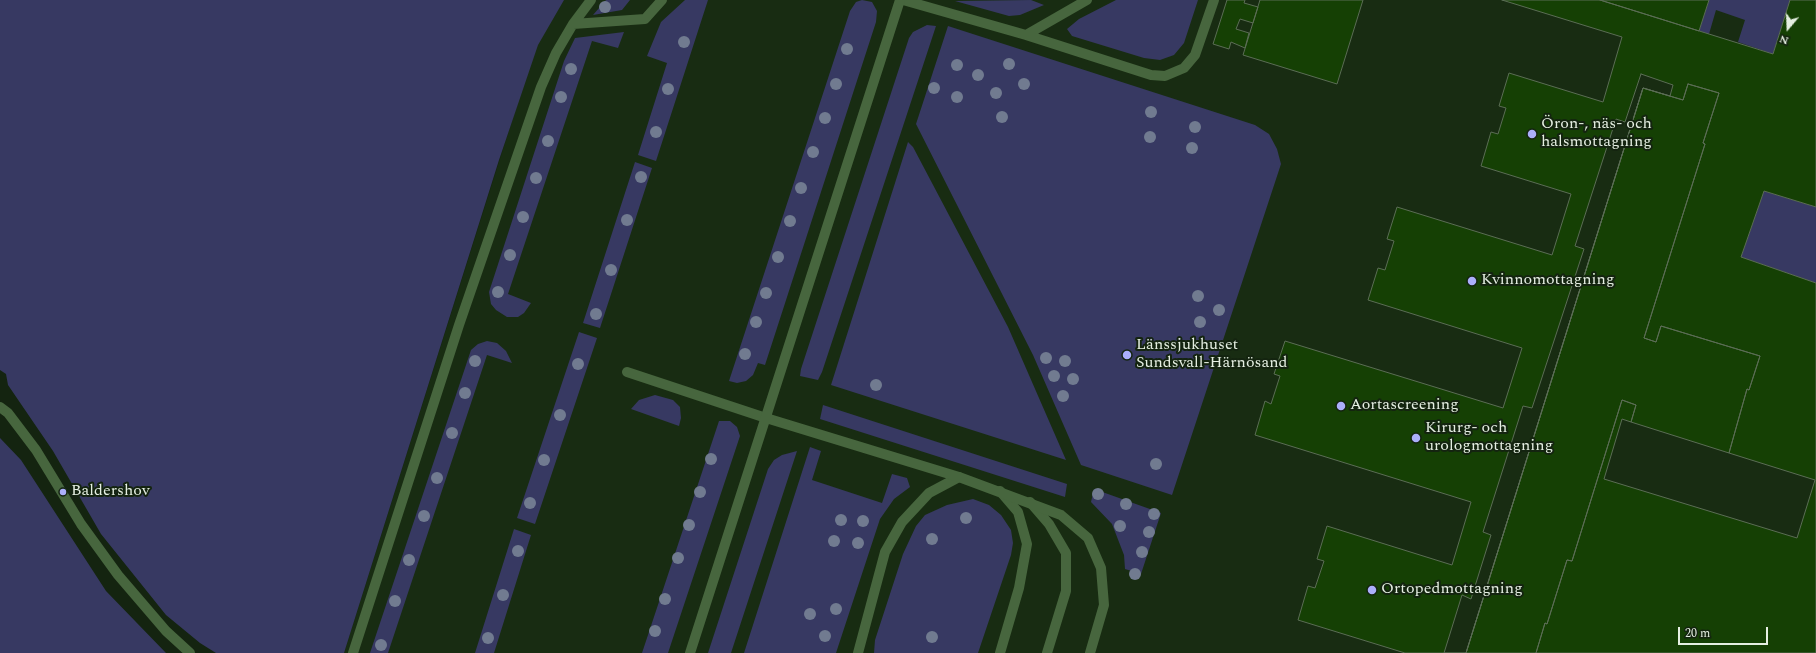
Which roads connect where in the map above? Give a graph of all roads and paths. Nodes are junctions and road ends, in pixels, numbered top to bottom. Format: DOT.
graph roads {
  1 [pos="591,0"];
  2 [pos="662,0"];
  3 [pos="902,0"];
  4 [pos="1087,0"];
  5 [pos="1214,0"];
  6 [pos="573,24"];
  7 [pos="1026,35"];
  8 [pos="627,372"];
  9 [pos="0,407"];
  10 [pos="766,418"];
  11 [pos="959,477"];
  12 [pos="1000,491"];
  13 [pos="1030,502"];
  14 [pos="190,653"];
  15 [pos="353,653"];
  16 [pos="690,653"];
  17 [pos="858,653"];
  18 [pos="1000,653"];
  19 [pos="1047,653"];
  20 [pos="1090,653"];
  1 -- 6 [label="street"];
  2 -- 6 [label="street"];
  3 -- 7 [label="street"];
  3 -- 10 [label="street"];
  4 -- 7 [label="street"];
  5 -- 7 [label="street"];
  6 -- 15 [label="street"];
  8 -- 10 [label="street"];
  9 -- 14 [label="street"];
  10 -- 11 [label="street"];
  10 -- 16 [label="street"];
  11 -- 12 [label="street"];
  11 -- 17 [label="street"];
  12 -- 13 [label="street"];
  12 -- 18 [label="street"];
  13 -- 19 [label="street"];
  13 -- 20 [label="street"];
}
